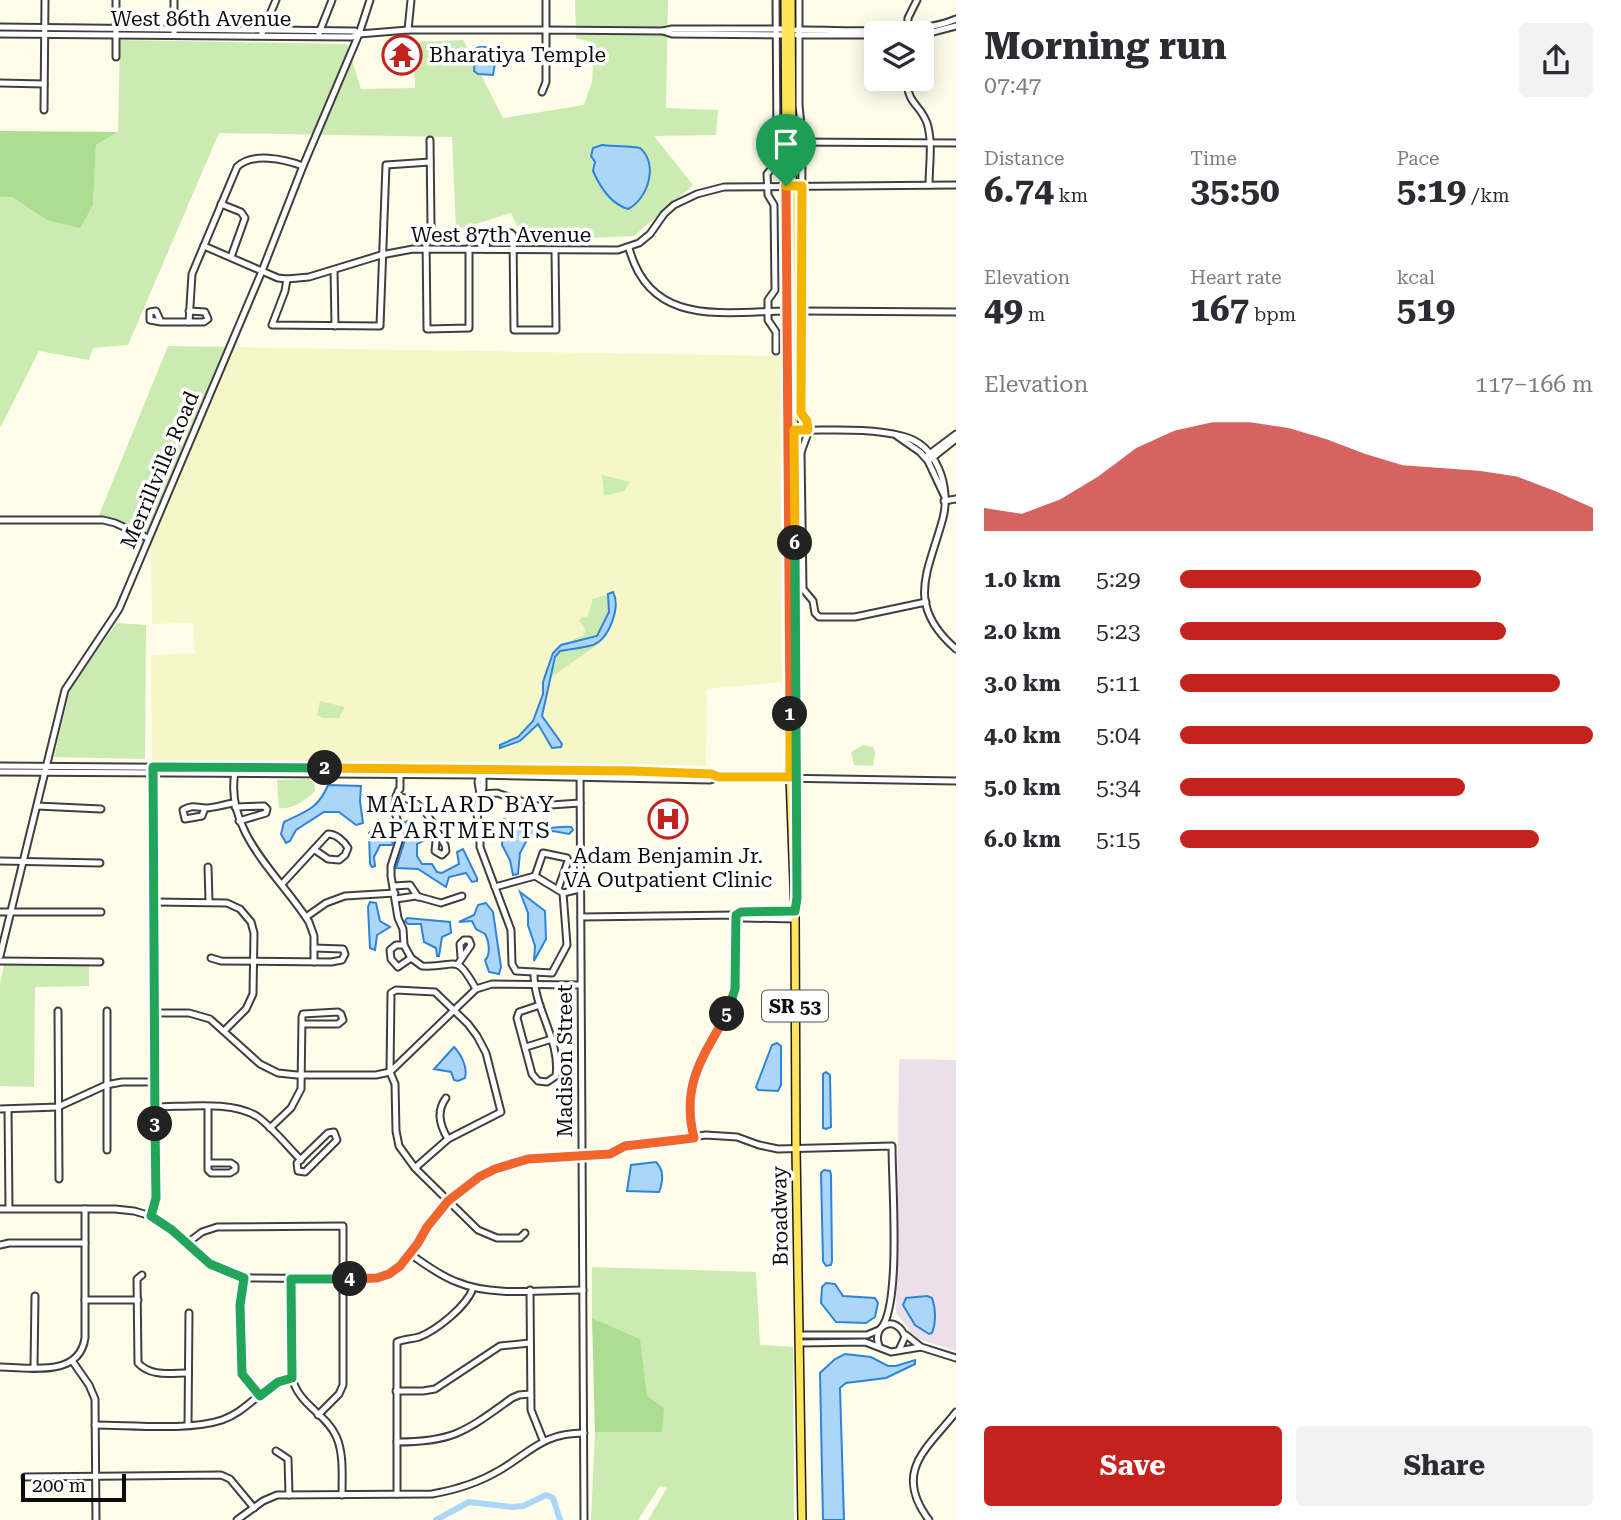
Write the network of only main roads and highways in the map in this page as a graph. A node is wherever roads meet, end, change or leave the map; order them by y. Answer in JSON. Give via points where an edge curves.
{"nodes":[{"id":1,"x":785,"y":0,"type":"edge"},
{"id":2,"x":791,"y":0,"type":"edge"},
{"id":3,"x":792,"y":32,"type":"junction"},
{"id":4,"x":789,"y":186,"type":"junction"},
{"id":5,"x":791,"y":430,"type":"junction"},
{"id":6,"x":802,"y":1520,"type":"edge"}],
"edges":[{"from":1,"to":3,"type":"main road","name":"Broadway","number":"SR 53"},
{"from":2,"to":3,"type":"main road","name":"Broadway","number":"SR 53"},
{"from":3,"to":4,"type":"main road","name":"Broadway","number":"SR 53"},
{"from":3,"to":4,"type":"main road","name":"Broadway","number":"SR 53","via":[[786,133]]},
{"from":4,"to":5,"type":"main road","name":"Broadway","number":"SR 53"},
{"from":4,"to":5,"type":"main road","name":"Broadway","number":"SR 53"},
{"from":5,"to":6,"type":"main road","name":"Broadway","number":"SR 53"}]}
